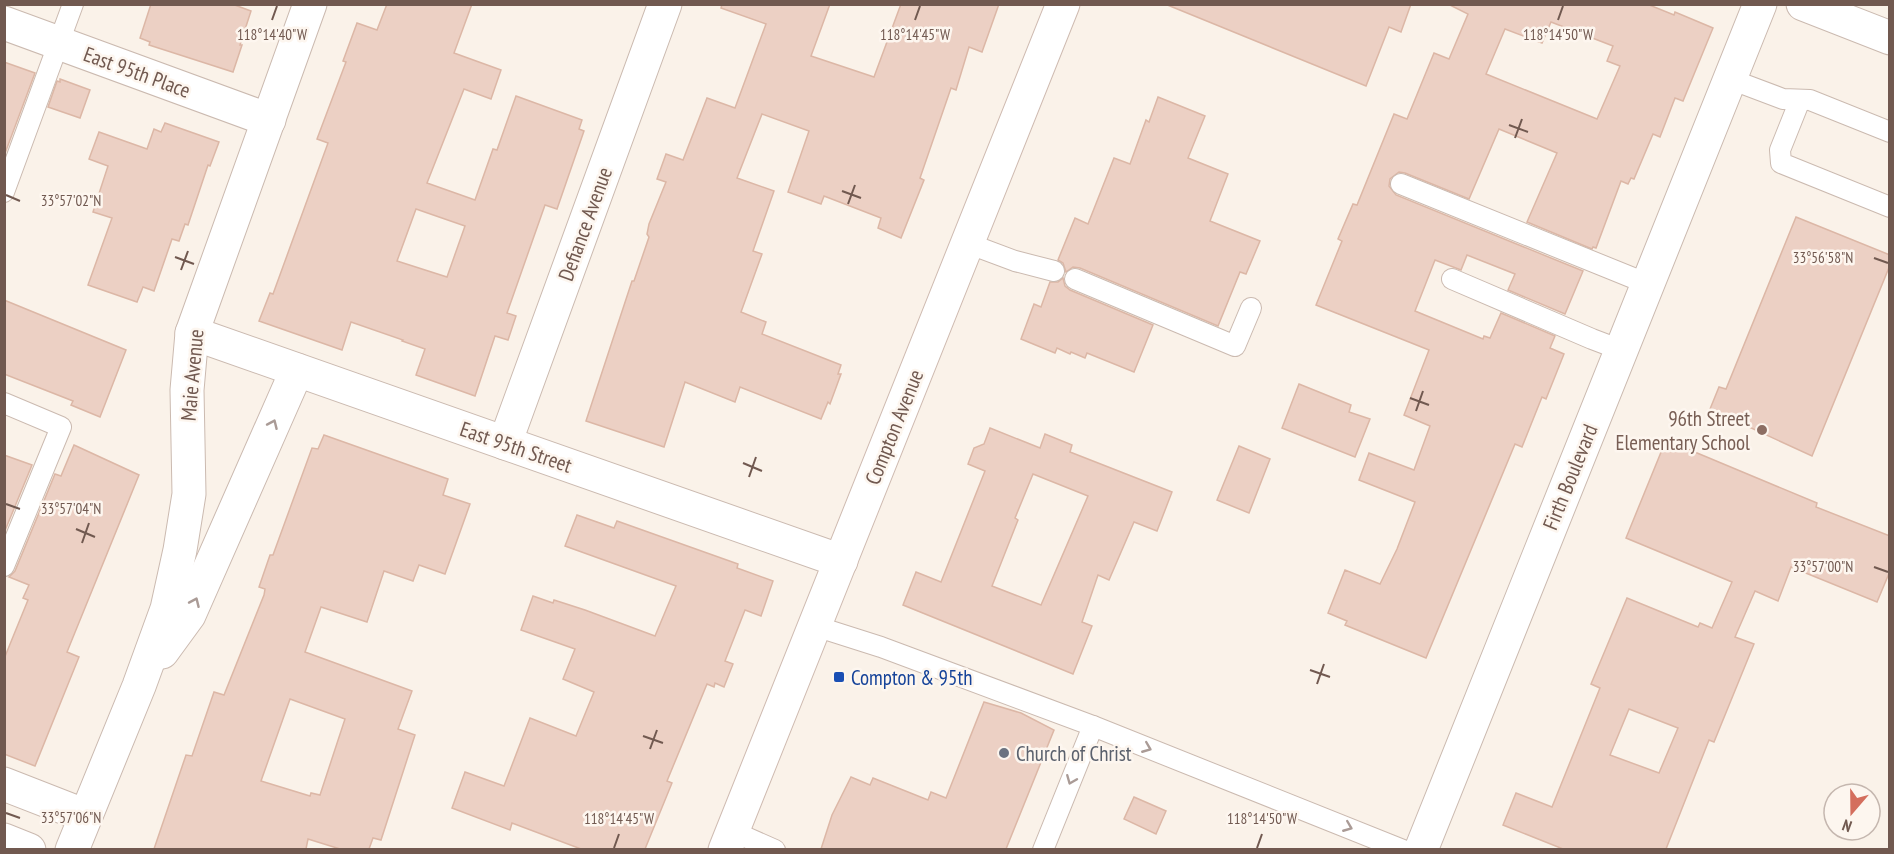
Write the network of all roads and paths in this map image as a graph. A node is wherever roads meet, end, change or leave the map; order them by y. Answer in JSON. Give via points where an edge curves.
{"nodes":[{"id":1,"x":73,"y":4,"type":"edge"},
{"id":2,"x":310,"y":4,"type":"edge"},
{"id":3,"x":665,"y":4,"type":"edge"},
{"id":4,"x":1063,"y":4,"type":"edge"},
{"id":5,"x":1760,"y":4,"type":"edge"},
{"id":6,"x":1803,"y":4,"type":"edge"},
{"id":7,"x":4,"y":23,"type":"edge"},
{"id":8,"x":1890,"y":38,"type":"edge"},
{"id":9,"x":59,"y":43,"type":"junction"},
{"id":10,"x":1730,"y":79,"type":"junction"},
{"id":11,"x":1800,"y":100,"type":"junction"},
{"id":12,"x":269,"y":120,"type":"junction"},
{"id":13,"x":1890,"y":132,"type":"edge"},
{"id":14,"x":1401,"y":184,"type":"dead end"},
{"id":15,"x":4,"y":192,"type":"edge"},
{"id":16,"x":1890,"y":207,"type":"edge"},
{"id":17,"x":968,"y":243,"type":"junction"},
{"id":18,"x":1054,"y":271,"type":"dead end"},
{"id":19,"x":1075,"y":279,"type":"dead end"},
{"id":20,"x":1452,"y":279,"type":"dead end"},
{"id":21,"x":1648,"y":284,"type":"junction"},
{"id":22,"x":1251,"y":308,"type":"dead end"},
{"id":23,"x":192,"y":333,"type":"junction"},
{"id":24,"x":1621,"y":350,"type":"junction"},
{"id":25,"x":297,"y":370,"type":"junction"},
{"id":26,"x":4,"y":403,"type":"edge"},
{"id":27,"x":506,"y":443,"type":"junction"},
{"id":28,"x":841,"y":561,"type":"junction"},
{"id":29,"x":4,"y":566,"type":"edge"},
{"id":30,"x":815,"y":626,"type":"junction"},
{"id":31,"x":139,"y":686,"type":"junction"},
{"id":32,"x":1093,"y":726,"type":"junction"},
{"id":33,"x":4,"y":784,"type":"edge"},
{"id":34,"x":86,"y":816,"type":"junction"},
{"id":35,"x":4,"y":840,"type":"edge"},
{"id":36,"x":729,"y":840,"type":"edge"},
{"id":37,"x":29,"y":849,"type":"edge"},
{"id":38,"x":72,"y":849,"type":"edge"},
{"id":39,"x":775,"y":849,"type":"edge"},
{"id":40,"x":1043,"y":849,"type":"edge"},
{"id":41,"x":1403,"y":849,"type":"edge"},
{"id":42,"x":1421,"y":849,"type":"edge"}],
"edges":[{"from":1,"to":9,"type":"lane"},
{"from":2,"to":12,"type":"street","name":"Maie Avenue"},
{"from":3,"to":27,"type":"street","name":"Defiance Avenue"},
{"from":4,"to":17,"type":"street","name":"Compton Avenue"},
{"from":5,"to":10,"type":"street","name":"Firth Boulevard"},
{"from":6,"to":8,"type":"street"},
{"from":7,"to":9,"type":"street","name":"East 95th Place"},
{"from":9,"to":12,"type":"street","name":"East 95th Place"},
{"from":9,"to":15,"type":"lane"},
{"from":10,"to":11,"type":"lane","via":[[1783,99]]},
{"from":10,"to":21,"type":"street","name":"Firth Boulevard"},
{"from":11,"to":13,"type":"lane","via":[[1810,99]]},
{"from":11,"to":16,"type":"lane","via":[[1780,150],[1781,164]]},
{"from":12,"to":23,"type":"street","name":"Maie Avenue"},
{"from":14,"to":21,"type":"lane"},
{"from":17,"to":18,"type":"lane"},
{"from":17,"to":28,"type":"street","name":"Compton Avenue"},
{"from":19,"to":22,"type":"lane","via":[[1235,346]]},
{"from":20,"to":24,"type":"lane"},
{"from":21,"to":24,"type":"street","name":"Firth Boulevard"},
{"from":23,"to":25,"type":"street","name":"East 95th Street"},
{"from":23,"to":31,"type":"street","name":"Maie Avenue","via":[[187,390],[189,494],[167,609]]},
{"from":24,"to":42,"type":"street","name":"Firth Boulevard"},
{"from":25,"to":27,"type":"street","name":"East 95th Street"},
{"from":31,"to":25,"type":"street","name":"Maie Avenue","one_way":true,"via":[[189,615]]},
{"from":26,"to":29,"type":"lane","via":[[61,427]]},
{"from":27,"to":28,"type":"street","name":"East 95th Street"},
{"from":28,"to":30,"type":"street","name":"Compton Avenue"},
{"from":30,"to":32,"type":"lane"},
{"from":30,"to":36,"type":"street","name":"Compton Avenue"},
{"from":31,"to":34,"type":"street","name":"Maie Avenue"},
{"from":32,"to":40,"type":"lane","one_way":true},
{"from":32,"to":41,"type":"lane","one_way":true},
{"from":33,"to":34,"type":"street"},
{"from":34,"to":38,"type":"street","name":"Maie Avenue"},
{"from":35,"to":37,"type":"street"},
{"from":36,"to":39,"type":"lane"}]}
